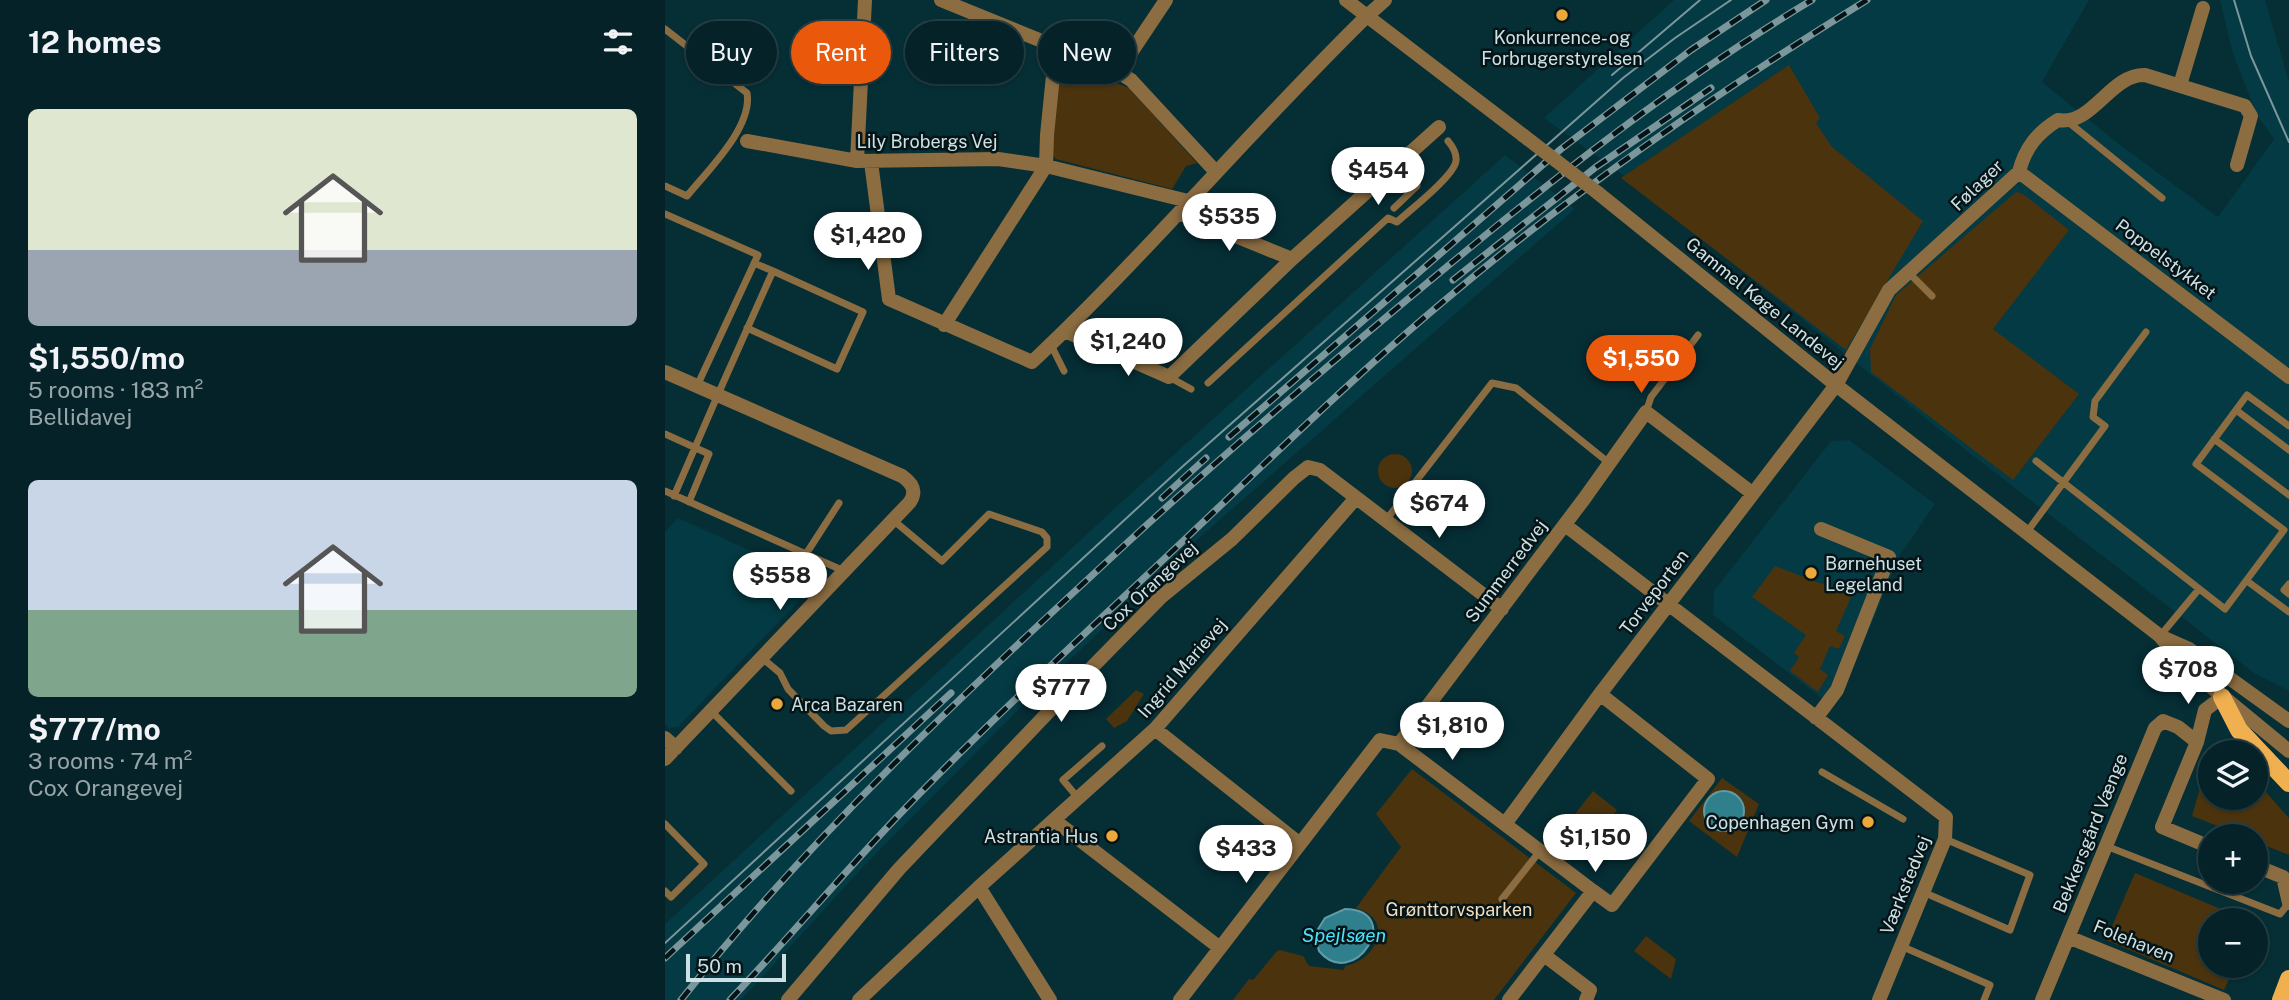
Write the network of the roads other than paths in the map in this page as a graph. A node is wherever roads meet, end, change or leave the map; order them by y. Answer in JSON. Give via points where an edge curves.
{"nodes":[{"id":1,"x":865,"y":0,"type":"edge"},
{"id":2,"x":941,"y":0,"type":"edge"},
{"id":3,"x":983,"y":0,"type":"edge"},
{"id":4,"x":1166,"y":0,"type":"edge"},
{"id":5,"x":1346,"y":0,"type":"edge"},
{"id":6,"x":1385,"y":0,"type":"edge"},
{"id":7,"x":2203,"y":8,"type":"dead end"},
{"id":8,"x":971,"y":12,"type":"junction"},
{"id":9,"x":1367,"y":16,"type":"junction"},
{"id":10,"x":665,"y":29,"type":"edge"},
{"id":11,"x":1038,"y":40,"type":"edge"},
{"id":12,"x":1136,"y":45,"type":"edge"},
{"id":13,"x":1052,"y":84,"type":"edge"},
{"id":14,"x":1135,"y":84,"type":"edge"},
{"id":15,"x":2180,"y":85,"type":"junction"},
{"id":16,"x":2067,"y":121,"type":"junction"},
{"id":17,"x":1439,"y":127,"type":"dead end"},
{"id":18,"x":747,"y":141,"type":"dead end"},
{"id":19,"x":1448,"y":141,"type":"dead end"},
{"id":20,"x":864,"y":161,"type":"junction"},
{"id":21,"x":2237,"y":165,"type":"dead end"},
{"id":22,"x":1046,"y":166,"type":"junction"},
{"id":23,"x":1216,"y":172,"type":"junction"},
{"id":24,"x":2019,"y":172,"type":"junction"},
{"id":25,"x":1412,"y":173,"type":"dead end"},
{"id":26,"x":665,"y":186,"type":"edge"},
{"id":27,"x":2162,"y":198,"type":"dead end"},
{"id":28,"x":1188,"y":201,"type":"junction"},
{"id":29,"x":1394,"y":208,"type":"dead end"},
{"id":30,"x":665,"y":214,"type":"edge"},
{"id":31,"x":1179,"y":214,"type":"junction"},
{"id":32,"x":1292,"y":259,"type":"junction"},
{"id":33,"x":754,"y":263,"type":"junction"},
{"id":34,"x":773,"y":271,"type":"junction"},
{"id":35,"x":1909,"y":273,"type":"junction"},
{"id":36,"x":1931,"y":296,"type":"dead end"},
{"id":37,"x":944,"y":325,"type":"junction"},
{"id":38,"x":747,"y":328,"type":"junction"},
{"id":39,"x":1065,"y":331,"type":"junction"},
{"id":40,"x":2146,"y":332,"type":"dead end"},
{"id":41,"x":1698,"y":335,"type":"dead end"},
{"id":42,"x":1051,"y":345,"type":"junction"},
{"id":43,"x":1064,"y":371,"type":"dead end"},
{"id":44,"x":665,"y":372,"type":"edge"},
{"id":45,"x":1169,"y":377,"type":"junction"},
{"id":46,"x":2289,"y":377,"type":"edge"},
{"id":47,"x":1208,"y":383,"type":"dead end"},
{"id":48,"x":1836,"y":385,"type":"junction"},
{"id":49,"x":697,"y":386,"type":"junction"},
{"id":50,"x":1191,"y":389,"type":"dead end"},
{"id":51,"x":717,"y":395,"type":"junction"},
{"id":52,"x":2236,"y":410,"type":"junction"},
{"id":53,"x":1646,"y":412,"type":"junction"},
{"id":54,"x":2289,"y":426,"type":"edge"},
{"id":55,"x":665,"y":434,"type":"edge"},
{"id":56,"x":2214,"y":439,"type":"junction"},
{"id":57,"x":695,"y":447,"type":"junction"},
{"id":58,"x":2289,"y":450,"type":"edge"},
{"id":59,"x":2036,"y":461,"type":"dead end"},
{"id":60,"x":1610,"y":463,"type":"junction"},
{"id":61,"x":2064,"y":483,"type":"junction"},
{"id":62,"x":665,"y":491,"type":"edge"},
{"id":63,"x":1752,"y":493,"type":"junction"},
{"id":64,"x":2289,"y":495,"type":"edge"},
{"id":65,"x":674,"y":496,"type":"junction"},
{"id":66,"x":1355,"y":499,"type":"junction"},
{"id":67,"x":689,"y":502,"type":"junction"},
{"id":68,"x":839,"y":503,"type":"dead end"},
{"id":69,"x":893,"y":520,"type":"junction"},
{"id":70,"x":1385,"y":521,"type":"junction"},
{"id":71,"x":1565,"y":525,"type":"junction"},
{"id":72,"x":1821,"y":529,"type":"dead end"},
{"id":73,"x":2027,"y":532,"type":"junction"},
{"id":74,"x":806,"y":554,"type":"junction"},
{"id":75,"x":844,"y":571,"type":"junction"},
{"id":76,"x":2247,"y":581,"type":"junction"},
{"id":77,"x":2289,"y":584,"type":"edge"},
{"id":78,"x":2199,"y":589,"type":"junction"},
{"id":79,"x":2289,"y":594,"type":"edge"},
{"id":80,"x":1669,"y":604,"type":"junction"},
{"id":81,"x":1502,"y":608,"type":"junction"},
{"id":82,"x":2289,"y":612,"type":"edge"},
{"id":83,"x":2160,"y":636,"type":"junction"},
{"id":84,"x":762,"y":658,"type":"junction"},
{"id":85,"x":1600,"y":694,"type":"junction"},
{"id":86,"x":2222,"y":697,"type":"junction"},
{"id":87,"x":711,"y":711,"type":"junction"},
{"id":88,"x":1816,"y":718,"type":"junction"},
{"id":89,"x":2289,"y":721,"type":"edge"},
{"id":90,"x":1155,"y":729,"type":"junction"},
{"id":91,"x":2197,"y":742,"type":"junction"},
{"id":92,"x":670,"y":743,"type":"edge"},
{"id":93,"x":1399,"y":744,"type":"junction"},
{"id":94,"x":1102,"y":746,"type":"dead end"},
{"id":95,"x":2289,"y":751,"type":"edge"},
{"id":96,"x":665,"y":759,"type":"edge"},
{"id":97,"x":1822,"y":772,"type":"dead end"},
{"id":98,"x":2289,"y":783,"type":"edge"},
{"id":99,"x":792,"y":791,"type":"dead end"},
{"id":100,"x":1078,"y":799,"type":"junction"},
{"id":101,"x":1903,"y":819,"type":"dead end"},
{"id":102,"x":1054,"y":820,"type":"junction"},
{"id":103,"x":665,"y":824,"type":"edge"},
{"id":104,"x":1505,"y":824,"type":"junction"},
{"id":105,"x":1945,"y":839,"type":"junction"},
{"id":106,"x":2198,"y":842,"type":"edge"},
{"id":107,"x":1300,"y":844,"type":"junction"},
{"id":108,"x":2106,"y":846,"type":"junction"},
{"id":109,"x":1540,"y":851,"type":"junction"},
{"id":110,"x":2268,"y":871,"type":"edge"},
{"id":111,"x":979,"y":887,"type":"junction"},
{"id":112,"x":665,"y":891,"type":"edge"},
{"id":113,"x":1593,"y":891,"type":"junction"},
{"id":114,"x":1923,"y":892,"type":"junction"},
{"id":115,"x":1502,"y":899,"type":"dead end"},
{"id":116,"x":2289,"y":903,"type":"edge"},
{"id":117,"x":2068,"y":937,"type":"junction"},
{"id":118,"x":1901,"y":946,"type":"junction"},
{"id":119,"x":1220,"y":948,"type":"junction"},
{"id":120,"x":1544,"y":955,"type":"junction"},
{"id":121,"x":2289,"y":979,"type":"edge"},
{"id":122,"x":788,"y":1000,"type":"edge"},
{"id":123,"x":859,"y":1000,"type":"edge"},
{"id":124,"x":1050,"y":1000,"type":"edge"},
{"id":125,"x":1180,"y":1000,"type":"edge"},
{"id":126,"x":1509,"y":1000,"type":"edge"},
{"id":127,"x":1586,"y":1000,"type":"edge"},
{"id":128,"x":1879,"y":1000,"type":"edge"},
{"id":129,"x":1984,"y":1000,"type":"edge"},
{"id":130,"x":2042,"y":1000,"type":"edge"},
{"id":131,"x":2224,"y":1000,"type":"edge"},
{"id":132,"x":2281,"y":1000,"type":"edge"}],
"edges":[{"from":1,"to":20,"type":"street"},
{"from":2,"to":8,"type":"street"},
{"from":3,"to":8,"type":"street"},
{"from":4,"to":12,"type":"street"},
{"from":5,"to":9,"type":"street","name":"Gammel Køge Landevej"},
{"from":6,"to":9,"type":"street"},
{"from":7,"to":15,"type":"street"},
{"from":8,"to":11,"type":"street"},
{"from":9,"to":23,"type":"street"},
{"from":9,"to":48,"type":"street","name":"Gammel Køge Landevej","bridge":true,"via":[[1598,193]]},
{"from":10,"to":26,"type":"lane","via":[[747,93],[749,103],[741,128],[687,196]]},
{"from":13,"to":22,"type":"street"},
{"from":14,"to":23,"type":"street"},
{"from":15,"to":16,"type":"street","name":"Følager","via":[[2136,75]]},
{"from":15,"to":21,"type":"street","name":"Følager","via":[[2245,106],[2251,116]]},
{"from":16,"to":24,"type":"street","name":"Følager","via":[[2058,120],[2036,139],[2024,152]]},
{"from":16,"to":27,"type":"lane"},
{"from":17,"to":32,"type":"street"},
{"from":18,"to":20,"type":"street","name":"Lily Brobergs Vej"},
{"from":19,"to":47,"type":"lane","via":[[1456,156],[1452,170],[1397,222],[1388,218]]},
{"from":20,"to":22,"type":"street","name":"Lily Brobergs Vej","via":[[998,159]]},
{"from":20,"to":37,"type":"street","via":[[889,299]]},
{"from":22,"to":28,"type":"street","name":"Lily Brobergs Vej"},
{"from":22,"to":37,"type":"street"},
{"from":23,"to":28,"type":"street"},
{"from":24,"to":35,"type":"street","name":"Følager"},
{"from":24,"to":46,"type":"street","name":"Poppelstykket"},
{"from":25,"to":29,"type":"lane","via":[[1417,186]]},
{"from":28,"to":31,"type":"street"},
{"from":30,"to":33,"type":"lane","via":[[758,255]]},
{"from":31,"to":32,"type":"street"},
{"from":31,"to":39,"type":"street"},
{"from":32,"to":45,"type":"street"},
{"from":33,"to":34,"type":"lane"},
{"from":33,"to":49,"type":"lane"},
{"from":34,"to":38,"type":"lane"},
{"from":34,"to":38,"type":"lane","via":[[863,312],[837,369]]},
{"from":35,"to":36,"type":"lane"},
{"from":35,"to":48,"type":"street","name":"Følager","via":[[1889,290]]},
{"from":37,"to":42,"type":"street","via":[[1032,362]]},
{"from":38,"to":51,"type":"lane"},
{"from":39,"to":42,"type":"street"},
{"from":39,"to":45,"type":"street"},
{"from":40,"to":61,"type":"lane","via":[[2095,401],[2093,417],[2105,426]]},
{"from":41,"to":53,"type":"lane","via":[[1651,397]]},
{"from":42,"to":43,"type":"lane"},
{"from":44,"to":49,"type":"street"},
{"from":45,"to":50,"type":"lane"},
{"from":48,"to":63,"type":"street","name":"Torveporten"},
{"from":48,"to":73,"type":"street","name":"Gammel Køge Landevej"},
{"from":49,"to":51,"type":"street"},
{"from":51,"to":57,"type":"lane"},
{"from":51,"to":69,"type":"street","via":[[902,476],[913,486],[913,496]]},
{"from":52,"to":54,"type":"lane","via":[[2247,395]]},
{"from":52,"to":56,"type":"lane"},
{"from":52,"to":58,"type":"lane"},
{"from":53,"to":60,"type":"street"},
{"from":53,"to":63,"type":"street"},
{"from":55,"to":57,"type":"lane"},
{"from":56,"to":64,"type":"lane"},
{"from":56,"to":76,"type":"lane","via":[[2196,464],[2284,530]]},
{"from":57,"to":65,"type":"lane"},
{"from":57,"to":67,"type":"lane","via":[[709,453]]},
{"from":59,"to":61,"type":"lane"},
{"from":60,"to":70,"type":"lane","via":[[1516,388],[1492,383]]},
{"from":60,"to":71,"type":"street","via":[[1588,502]]},
{"from":61,"to":73,"type":"lane"},
{"from":61,"to":78,"type":"lane"},
{"from":62,"to":65,"type":"lane"},
{"from":63,"to":80,"type":"street","name":"Torveporten"},
{"from":65,"to":67,"type":"lane"},
{"from":66,"to":70,"type":"street"},
{"from":66,"to":90,"type":"street","name":"Ingrid Marievej"},
{"from":66,"to":122,"type":"street","name":"Cox Orangevej","via":[[1320,470],[1308,467],[1294,478],[1232,539],[1161,597],[985,777],[899,869]]},
{"from":67,"to":74,"type":"lane"},
{"from":68,"to":74,"type":"lane"},
{"from":69,"to":75,"type":"street"},
{"from":69,"to":84,"type":"lane","via":[[941,561],[989,514],[1042,532],[1047,547],[846,730],[831,731],[824,726],[788,689],[781,673]]},
{"from":70,"to":81,"type":"street"},
{"from":71,"to":80,"type":"street","name":"Summerredvej"},
{"from":71,"to":81,"type":"street","name":"Summerredvej"},
{"from":72,"to":88,"type":"street","via":[[1889,557],[1837,690]]},
{"from":73,"to":83,"type":"street","name":"Gammel Køge Landevej"},
{"from":74,"to":75,"type":"lane"},
{"from":75,"to":84,"type":"street"},
{"from":76,"to":78,"type":"lane","via":[[2225,609]]},
{"from":76,"to":82,"type":"lane"},
{"from":77,"to":79,"type":"lane","via":[[2284,590]]},
{"from":78,"to":83,"type":"lane"},
{"from":80,"to":85,"type":"street","name":"Torveporten"},
{"from":80,"to":88,"type":"street","name":"Værkstedvej"},
{"from":81,"to":93,"type":"street","name":"Summerredvej"},
{"from":83,"to":86,"type":"street","name":"Gammel Køge Landevej","via":[[2181,662]]},
{"from":83,"to":89,"type":"street","name":"Gammel Køge Landevej","via":[[2189,649]]},
{"from":84,"to":87,"type":"street"},
{"from":85,"to":104,"type":"street","name":"Torveporten"},
{"from":85,"to":113,"type":"street","via":[[1708,779],[1612,905]]},
{"from":86,"to":91,"type":"street","via":[[2205,710]]},
{"from":86,"to":95,"type":"street","name":"Gammel Køge Landevej"},
{"from":86,"to":98,"type":"main road","via":[[2239,730]]},
{"from":87,"to":92,"type":"street"},
{"from":87,"to":99,"type":"lane"},
{"from":88,"to":105,"type":"street","name":"Værkstedvej","via":[[1946,817]]},
{"from":90,"to":100,"type":"street","name":"Ingrid Marievej"},
{"from":90,"to":107,"type":"street"},
{"from":91,"to":106,"type":"street","via":[[2162,827]]},
{"from":91,"to":108,"type":"street","name":"Bekkersgård Vænge","via":[[2163,721],[2155,728]]},
{"from":92,"to":96,"type":"street"},
{"from":93,"to":104,"type":"street"},
{"from":93,"to":107,"type":"street","via":[[1380,740]]},
{"from":94,"to":100,"type":"lane","via":[[1063,780]]},
{"from":97,"to":101,"type":"lane"},
{"from":100,"to":102,"type":"street","name":"Ingrid Marievej"},
{"from":102,"to":111,"type":"street","name":"Ingrid Marievej"},
{"from":102,"to":119,"type":"street"},
{"from":103,"to":112,"type":"lane","via":[[704,864],[671,897]]},
{"from":104,"to":109,"type":"street"},
{"from":105,"to":114,"type":"street","name":"Værkstedvej"},
{"from":105,"to":114,"type":"lane","via":[[2030,875],[2010,930]]},
{"from":107,"to":119,"type":"street"},
{"from":108,"to":116,"type":"lane","via":[[2280,914]]},
{"from":108,"to":117,"type":"street","name":"Bekkersgård Vænge"},
{"from":109,"to":113,"type":"street"},
{"from":109,"to":115,"type":"lane"},
{"from":110,"to":116,"type":"street","via":[[2283,877]]},
{"from":111,"to":123,"type":"street","name":"Ingrid Marievej"},
{"from":111,"to":124,"type":"street"},
{"from":113,"to":120,"type":"street"},
{"from":114,"to":118,"type":"street","name":"Værkstedvej"},
{"from":117,"to":130,"type":"street","name":"Bekkersgård Vænge"},
{"from":117,"to":131,"type":"street","name":"Folehaven"},
{"from":118,"to":128,"type":"street","name":"Værkstedvej"},
{"from":118,"to":129,"type":"lane","via":[[1990,985]]},
{"from":119,"to":125,"type":"street"},
{"from":120,"to":126,"type":"street"},
{"from":120,"to":127,"type":"street","via":[[1590,990]]},
{"from":121,"to":132,"type":"main road"}]}
